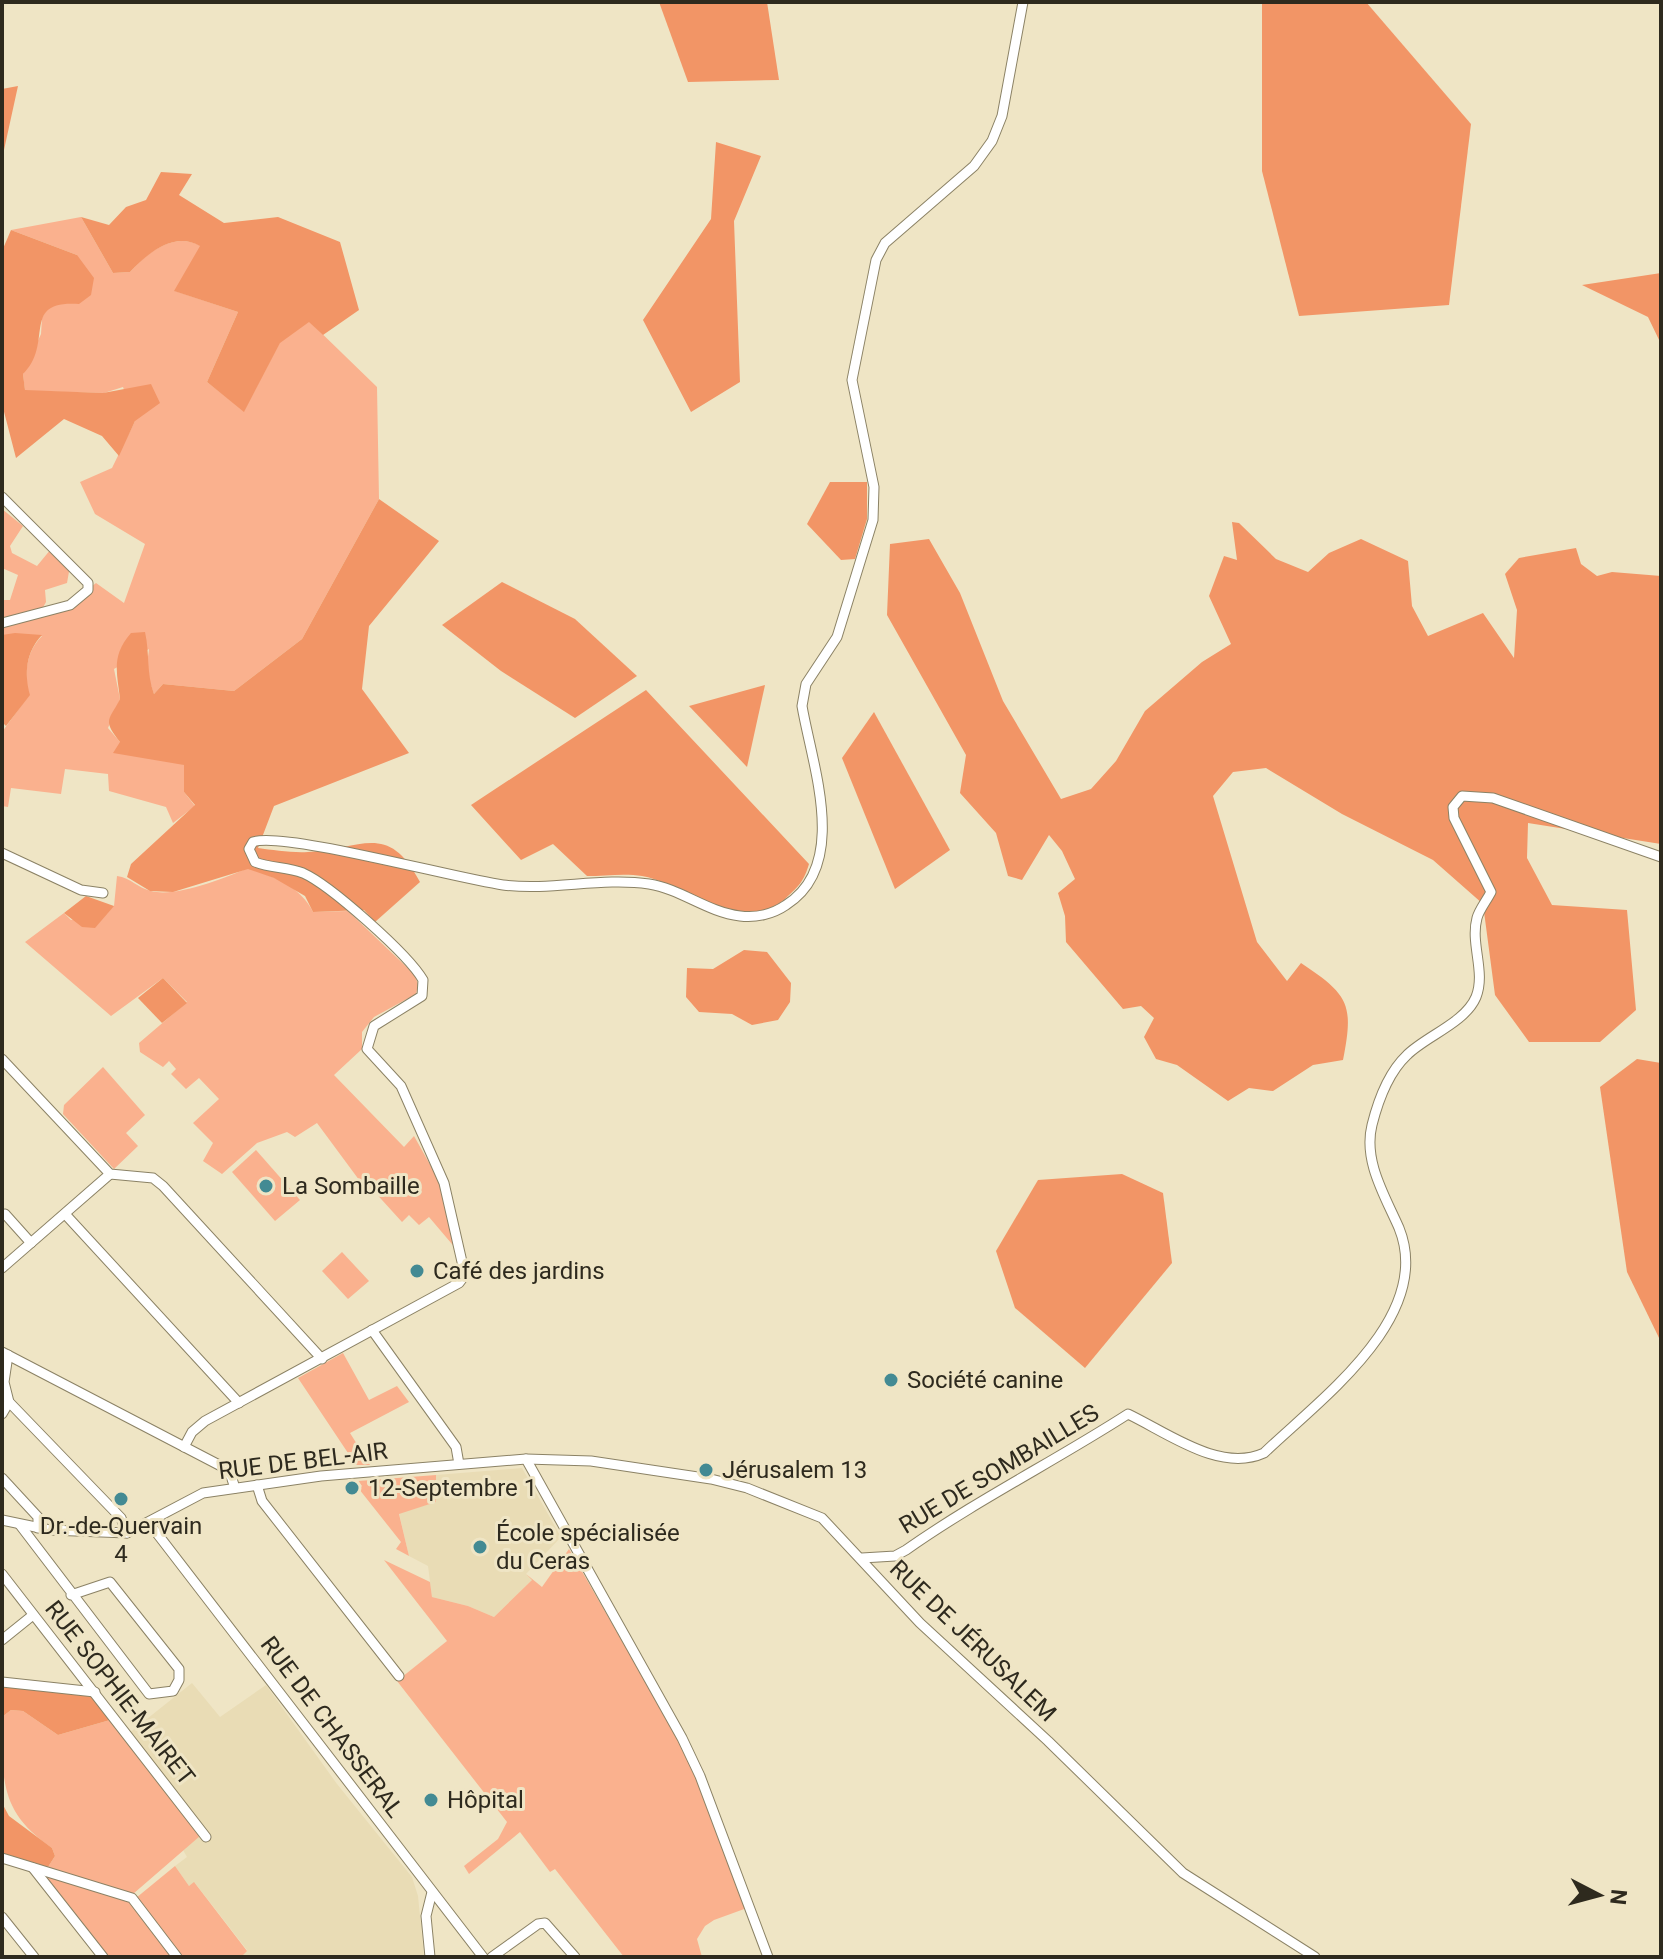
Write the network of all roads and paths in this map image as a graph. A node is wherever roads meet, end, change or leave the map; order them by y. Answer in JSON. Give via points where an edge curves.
{"nodes":[{"id":1,"x":1023,"y":2,"type":"edge"},
{"id":2,"x":2,"y":497,"type":"edge"},
{"id":3,"x":2,"y":623,"type":"edge"},
{"id":4,"x":2,"y":853,"type":"edge"},
{"id":5,"x":1661,"y":857,"type":"edge"},
{"id":6,"x":103,"y":893,"type":"dead end"},
{"id":7,"x":4,"y":1065,"type":"edge"},
{"id":8,"x":110,"y":1174,"type":"junction"},
{"id":9,"x":5,"y":1214,"type":"dead end"},
{"id":10,"x":65,"y":1214,"type":"junction"},
{"id":11,"x":31,"y":1243,"type":"junction"},
{"id":12,"x":2,"y":1268,"type":"edge"},
{"id":13,"x":372,"y":1330,"type":"junction"},
{"id":14,"x":5,"y":1354,"type":"edge"},
{"id":15,"x":322,"y":1359,"type":"junction"},
{"id":16,"x":9,"y":1402,"type":"junction"},
{"id":17,"x":239,"y":1403,"type":"junction"},
{"id":18,"x":2,"y":1414,"type":"edge"},
{"id":19,"x":184,"y":1447,"type":"junction"},
{"id":20,"x":526,"y":1459,"type":"junction"},
{"id":21,"x":459,"y":1464,"type":"junction"},
{"id":22,"x":2,"y":1478,"type":"edge"},
{"id":23,"x":257,"y":1485,"type":"junction"},
{"id":24,"x":235,"y":1488,"type":"junction"},
{"id":25,"x":2,"y":1520,"type":"edge"},
{"id":26,"x":149,"y":1523,"type":"junction"},
{"id":27,"x":20,"y":1525,"type":"junction"},
{"id":28,"x":38,"y":1528,"type":"junction"},
{"id":29,"x":127,"y":1533,"type":"junction"},
{"id":30,"x":862,"y":1558,"type":"junction"},
{"id":31,"x":2,"y":1574,"type":"edge"},
{"id":32,"x":71,"y":1595,"type":"junction"},
{"id":33,"x":33,"y":1615,"type":"junction"},
{"id":34,"x":2,"y":1640,"type":"edge"},
{"id":35,"x":399,"y":1676,"type":"dead end"},
{"id":36,"x":2,"y":1682,"type":"edge"},
{"id":37,"x":95,"y":1692,"type":"junction"},
{"id":38,"x":206,"y":1837,"type":"dead end"},
{"id":39,"x":2,"y":1858,"type":"edge"},
{"id":40,"x":33,"y":1868,"type":"junction"},
{"id":41,"x":432,"y":1892,"type":"junction"},
{"id":42,"x":2,"y":1917,"type":"edge"},
{"id":43,"x":34,"y":1957,"type":"edge"},
{"id":44,"x":103,"y":1957,"type":"edge"},
{"id":45,"x":177,"y":1957,"type":"edge"},
{"id":46,"x":430,"y":1957,"type":"edge"},
{"id":47,"x":483,"y":1957,"type":"edge"},
{"id":48,"x":492,"y":1957,"type":"edge"},
{"id":49,"x":575,"y":1957,"type":"edge"},
{"id":50,"x":768,"y":1957,"type":"edge"},
{"id":51,"x":1315,"y":1957,"type":"edge"}],
"edges":[{"from":1,"to":13,"type":"street","via":[[1002,116],[992,141],[974,166],[885,243],[873,268],[852,388],[875,509],[837,637],[803,690],[821,837],[818,864],[802,893],[771,912],[737,916],[650,884],[517,887],[311,847],[262,840],[250,845],[255,862],[306,874],[332,892],[414,967],[424,985],[418,1001],[374,1026],[367,1045],[401,1086],[444,1183],[465,1275]]},
{"from":2,"to":3,"type":"street","via":[[88,583],[88,590],[70,605]]},
{"from":4,"to":6,"type":"street","via":[[81,890]]},
{"from":5,"to":30,"type":"street","name":"RUE DE SOMBAILLES","via":[[1493,798],[1462,796],[1453,807],[1491,892],[1477,918],[1477,995],[1470,1007],[1407,1055],[1390,1076],[1372,1125],[1373,1167],[1405,1258],[1401,1293],[1389,1325],[1369,1352],[1264,1453],[1251,1459],[1221,1458],[1128,1414],[974,1503],[895,1556]]},
{"from":7,"to":8,"type":"street"},
{"from":8,"to":10,"type":"street"},
{"from":8,"to":15,"type":"street","via":[[146,1177],[163,1186]]},
{"from":9,"to":11,"type":"street"},
{"from":10,"to":11,"type":"street"},
{"from":10,"to":17,"type":"street"},
{"from":11,"to":12,"type":"street"},
{"from":13,"to":15,"type":"street"},
{"from":13,"to":21,"type":"street","via":[[456,1447]]},
{"from":14,"to":16,"type":"street"},
{"from":14,"to":19,"type":"street"},
{"from":15,"to":17,"type":"street"},
{"from":16,"to":18,"type":"street"},
{"from":16,"to":29,"type":"street","via":[[121,1518]]},
{"from":17,"to":19,"type":"street","via":[[198,1426]]},
{"from":19,"to":24,"type":"street","via":[[226,1470]]},
{"from":20,"to":21,"type":"street","name":"RUE DE JÉRUSALEM"},
{"from":20,"to":30,"type":"street","name":"RUE DE JÉRUSALEM","via":[[591,1461],[747,1488],[822,1518]]},
{"from":20,"to":50,"type":"street","via":[[694,1763]]},
{"from":21,"to":23,"type":"street","name":"RUE DE BEL-AIR"},
{"from":22,"to":28,"type":"street","via":[[38,1517]]},
{"from":23,"to":24,"type":"street","name":"RUE DE BEL-AIR"},
{"from":23,"to":35,"type":"street","via":[[262,1501]]},
{"from":24,"to":26,"type":"street","name":"RUE DE BEL-AIR","via":[[196,1495]]},
{"from":25,"to":27,"type":"street","name":"RUE DE BEL-AIR"},
{"from":26,"to":29,"type":"street","name":"RUE DE BEL-AIR"},
{"from":26,"to":41,"type":"street","name":"RUE DE CHASSERAL"},
{"from":27,"to":28,"type":"street","name":"RUE DE BEL-AIR"},
{"from":27,"to":32,"type":"street"},
{"from":28,"to":29,"type":"street","name":"RUE DE BEL-AIR"},
{"from":30,"to":51,"type":"street","name":"RUE DE JÉRUSALEM","via":[[920,1623],[1183,1873]]},
{"from":31,"to":33,"type":"street","name":"RUE SOPHIE-MAIRET"},
{"from":32,"to":32,"type":"street","via":[[149,1694],[173,1691],[179,1669],[110,1582]]},
{"from":33,"to":34,"type":"street"},
{"from":33,"to":37,"type":"street","name":"RUE SOPHIE-MAIRET"},
{"from":36,"to":37,"type":"street"},
{"from":37,"to":38,"type":"street","name":"RUE SOPHIE-MAIRET"},
{"from":39,"to":40,"type":"street"},
{"from":40,"to":44,"type":"street"},
{"from":40,"to":45,"type":"street","via":[[132,1898]]},
{"from":41,"to":46,"type":"street","via":[[426,1916]]},
{"from":41,"to":47,"type":"street","name":"RUE DE CHASSERAL"},
{"from":42,"to":43,"type":"street"},
{"from":48,"to":49,"type":"street","via":[[545,1923]]}]}
